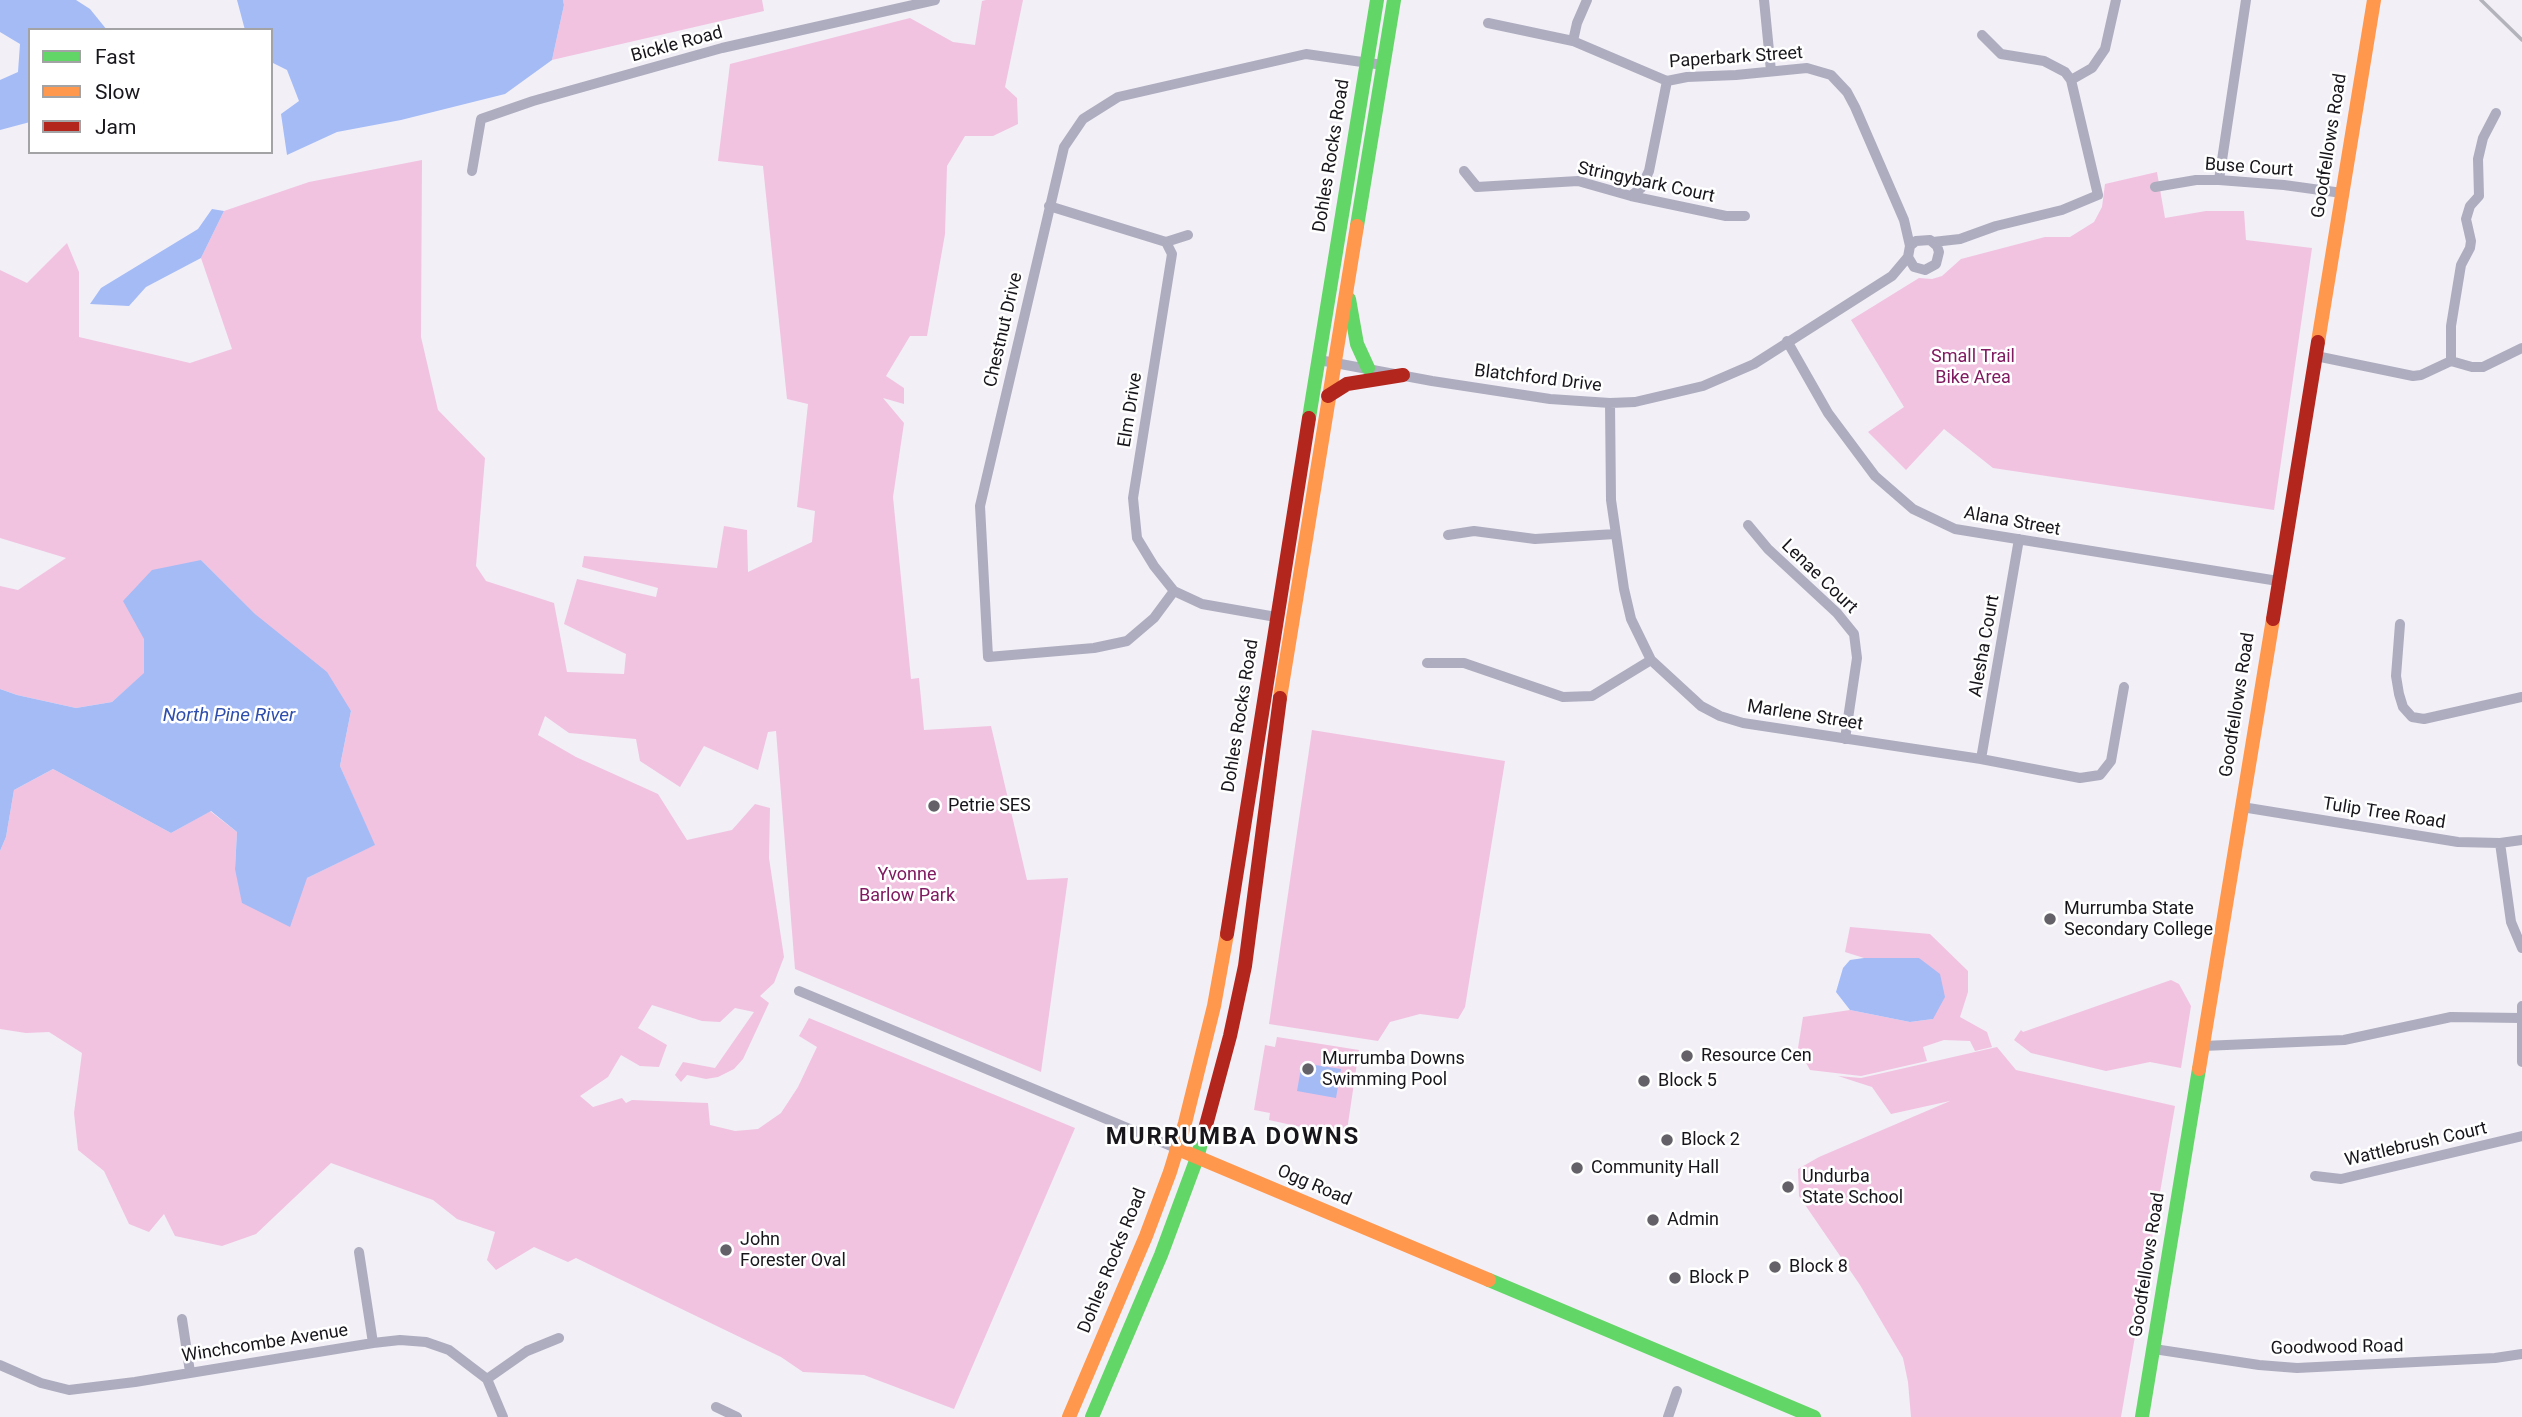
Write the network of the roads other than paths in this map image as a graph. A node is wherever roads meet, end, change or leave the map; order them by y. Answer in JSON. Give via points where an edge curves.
{"nodes":[{"id":1,"x":935,"y":0,"type":"edge"},
{"id":2,"x":1377,"y":0,"type":"edge"},
{"id":3,"x":1394,"y":0,"type":"edge"},
{"id":4,"x":1587,"y":0,"type":"edge"},
{"id":5,"x":1764,"y":0,"type":"edge"},
{"id":6,"x":2116,"y":0,"type":"edge"},
{"id":7,"x":2246,"y":0,"type":"edge"},
{"id":8,"x":2374,"y":0,"type":"edge"},
{"id":9,"x":1488,"y":23,"type":"dead end"},
{"id":10,"x":1982,"y":35,"type":"dead end"},
{"id":11,"x":1573,"y":41,"type":"junction"},
{"id":12,"x":1367,"y":62,"type":"junction"},
{"id":13,"x":1383,"y":65,"type":"junction"},
{"id":14,"x":1770,"y":71,"type":"junction"},
{"id":15,"x":2071,"y":80,"type":"junction"},
{"id":16,"x":1667,"y":81,"type":"junction"},
{"id":17,"x":2496,"y":113,"type":"dead end"},
{"id":18,"x":472,"y":171,"type":"dead end"},
{"id":19,"x":1464,"y":171,"type":"dead end"},
{"id":20,"x":2219,"y":180,"type":"junction"},
{"id":21,"x":2155,"y":187,"type":"dead end"},
{"id":22,"x":2342,"y":193,"type":"junction"},
{"id":23,"x":1631,"y":196,"type":"junction"},
{"id":24,"x":1049,"y":206,"type":"junction"},
{"id":25,"x":1745,"y":216,"type":"dead end"},
{"id":26,"x":1904,"y":220,"type":"junction"},
{"id":27,"x":1188,"y":235,"type":"dead end"},
{"id":28,"x":1959,"y":239,"type":"junction"},
{"id":29,"x":1928,"y":240,"type":"junction"},
{"id":30,"x":1166,"y":242,"type":"junction"},
{"id":31,"x":1909,"y":252,"type":"junction"},
{"id":32,"x":1939,"y":255,"type":"junction"},
{"id":33,"x":1917,"y":269,"type":"junction"},
{"id":34,"x":1892,"y":276,"type":"junction"},
{"id":35,"x":1347,"y":280,"type":"junction"},
{"id":36,"x":1787,"y":341,"type":"junction"},
{"id":37,"x":2522,"y":348,"type":"edge"},
{"id":38,"x":2316,"y":356,"type":"junction"},
{"id":39,"x":1326,"y":361,"type":"junction"},
{"id":40,"x":2451,"y":361,"type":"junction"},
{"id":41,"x":1368,"y":368,"type":"junction"},
{"id":42,"x":1403,"y":375,"type":"junction"},
{"id":43,"x":1328,"y":396,"type":"junction"},
{"id":44,"x":1610,"y":403,"type":"junction"},
{"id":45,"x":1748,"y":525,"type":"dead end"},
{"id":46,"x":1615,"y":534,"type":"junction"},
{"id":47,"x":1448,"y":535,"type":"dead end"},
{"id":48,"x":2019,"y":539,"type":"junction"},
{"id":49,"x":2277,"y":581,"type":"junction"},
{"id":50,"x":1174,"y":591,"type":"junction"},
{"id":51,"x":1276,"y":617,"type":"junction"},
{"id":52,"x":2400,"y":624,"type":"dead end"},
{"id":53,"x":1651,"y":660,"type":"junction"},
{"id":54,"x":1427,"y":663,"type":"dead end"},
{"id":55,"x":2124,"y":687,"type":"dead end"},
{"id":56,"x":2522,"y":697,"type":"edge"},
{"id":57,"x":1845,"y":739,"type":"junction"},
{"id":58,"x":1981,"y":759,"type":"junction"},
{"id":59,"x":2242,"y":807,"type":"junction"},
{"id":60,"x":2522,"y":840,"type":"edge"},
{"id":61,"x":2500,"y":844,"type":"junction"},
{"id":62,"x":2522,"y":948,"type":"edge"},
{"id":63,"x":799,"y":990,"type":"dead end"},
{"id":64,"x":2522,"y":1006,"type":"edge"},
{"id":65,"x":2521,"y":1018,"type":"edge"},
{"id":66,"x":2203,"y":1046,"type":"junction"},
{"id":67,"x":2522,"y":1062,"type":"edge"},
{"id":68,"x":2522,"y":1136,"type":"edge"},
{"id":69,"x":1178,"y":1149,"type":"junction"},
{"id":70,"x":1197,"y":1158,"type":"junction"},
{"id":71,"x":2315,"y":1176,"type":"dead end"},
{"id":72,"x":359,"y":1252,"type":"dead end"},
{"id":73,"x":181,"y":1319,"type":"dead end"},
{"id":74,"x":559,"y":1338,"type":"dead end"},
{"id":75,"x":373,"y":1343,"type":"junction"},
{"id":76,"x":2154,"y":1349,"type":"junction"},
{"id":77,"x":2522,"y":1353,"type":"edge"},
{"id":78,"x":0,"y":1365,"type":"edge"},
{"id":79,"x":190,"y":1372,"type":"junction"},
{"id":80,"x":487,"y":1379,"type":"junction"},
{"id":81,"x":1677,"y":1391,"type":"dead end"},
{"id":82,"x":716,"y":1408,"type":"dead end"},
{"id":83,"x":503,"y":1417,"type":"edge"},
{"id":84,"x":737,"y":1417,"type":"edge"},
{"id":85,"x":1069,"y":1417,"type":"edge"},
{"id":86,"x":1092,"y":1417,"type":"edge"},
{"id":87,"x":1668,"y":1417,"type":"edge"},
{"id":88,"x":1814,"y":1417,"type":"edge"},
{"id":89,"x":2142,"y":1417,"type":"edge"}],
"edges":[{"from":1,"to":18,"type":"street","name":"Bickle Road","via":[[722,48],[481,119]]},
{"from":2,"to":12,"type":"main road","name":"Dohles Rocks Road"},
{"from":3,"to":13,"type":"main road","name":"Dohles Rocks Road"},
{"from":4,"to":11,"type":"street"},
{"from":5,"to":14,"type":"street"},
{"from":6,"to":15,"type":"street","via":[[2105,49],[2092,68]]},
{"from":7,"to":20,"type":"street"},
{"from":8,"to":22,"type":"main road","name":"Goodfellows Road"},
{"from":9,"to":11,"type":"street","name":"Paperbark Street"},
{"from":10,"to":15,"type":"street","via":[[2001,54],[2043,61]]},
{"from":11,"to":16,"type":"street","name":"Paperbark Street"},
{"from":12,"to":13,"type":"street","name":"Chestnut Drive"},
{"from":12,"to":24,"type":"street","name":"Chestnut Drive","via":[[1306,54],[1118,97],[1083,118],[1064,147]]},
{"from":12,"to":39,"type":"main road","name":"Dohles Rocks Road"},
{"from":13,"to":35,"type":"main road","name":"Dohles Rocks Road"},
{"from":14,"to":16,"type":"street","name":"Paperbark Street"},
{"from":14,"to":26,"type":"street","name":"Paperbark Street","via":[[1813,68],[1840,83]]},
{"from":15,"to":28,"type":"street","via":[[2098,195]]},
{"from":16,"to":23,"type":"street","via":[[1649,171]]},
{"from":17,"to":40,"type":"street","via":[[2478,159],[2479,196],[2466,219],[2471,241],[2461,265],[2451,326]]},
{"from":19,"to":23,"type":"street","name":"Stringybark Court","via":[[1478,187],[1578,181]]},
{"from":20,"to":21,"type":"street","name":"Buse Court"},
{"from":20,"to":22,"type":"street","name":"Buse Court"},
{"from":22,"to":38,"type":"main road","name":"Goodfellows Road"},
{"from":23,"to":25,"type":"street","name":"Stringybark Court"},
{"from":24,"to":30,"type":"street"},
{"from":24,"to":50,"type":"street","name":"Chestnut Drive","via":[[980,506],[988,657],[1127,641],[1154,618]]},
{"from":26,"to":29,"type":"street","name":"Paperbark Street"},
{"from":26,"to":31,"type":"street","name":"Paperbark Street"},
{"from":27,"to":30,"type":"street"},
{"from":28,"to":29,"type":"street"},
{"from":28,"to":32,"type":"street"},
{"from":29,"to":31,"type":"street","via":[[1916,241]]},
{"from":29,"to":32,"type":"street"},
{"from":30,"to":50,"type":"street","name":"Elm Drive","via":[[1172,254],[1133,498],[1137,538]]},
{"from":31,"to":33,"type":"street"},
{"from":31,"to":34,"type":"street","name":"Blatchford Drive"},
{"from":32,"to":33,"type":"street","via":[[1931,269]]},
{"from":33,"to":34,"type":"street","name":"Blatchford Drive"},
{"from":34,"to":36,"type":"street","name":"Blatchford Drive"},
{"from":35,"to":39,"type":"main road","name":"Dohles Rocks Road"},
{"from":35,"to":41,"type":"main road","via":[[1357,344]]},
{"from":36,"to":44,"type":"street","name":"Blatchford Drive","via":[[1754,364],[1703,386]]},
{"from":36,"to":48,"type":"street","name":"Alana Street","via":[[1828,413],[1875,476],[1913,509],[1955,529]]},
{"from":37,"to":40,"type":"street","via":[[2483,367]]},
{"from":38,"to":40,"type":"street","via":[[2413,376]]},
{"from":38,"to":49,"type":"main road","name":"Goodfellows Road"},
{"from":39,"to":41,"type":"street","name":"Blatchford Drive"},
{"from":39,"to":43,"type":"main road","name":"Dohles Rocks Road"},
{"from":39,"to":51,"type":"main road","name":"Dohles Rocks Road"},
{"from":41,"to":42,"type":"street","name":"Blatchford Drive"},
{"from":42,"to":43,"type":"main road","via":[[1347,384]]},
{"from":42,"to":44,"type":"street","name":"Blatchford Drive","via":[[1550,399]]},
{"from":43,"to":70,"type":"main road","name":"Dohles Rocks Road","via":[[1276,715],[1245,966]]},
{"from":44,"to":46,"type":"street","name":"Marlene Street"},
{"from":45,"to":57,"type":"street","name":"Lenae Court","via":[[1854,634],[1857,658]]},
{"from":46,"to":47,"type":"street","via":[[1535,539],[1475,531]]},
{"from":46,"to":53,"type":"street","name":"Marlene Street","via":[[1631,619]]},
{"from":48,"to":49,"type":"street","name":"Alana Street"},
{"from":48,"to":58,"type":"street","name":"Alesha Court"},
{"from":49,"to":59,"type":"main road","name":"Goodfellows Road"},
{"from":50,"to":51,"type":"street","name":"Elm Drive","via":[[1202,604]]},
{"from":51,"to":69,"type":"main road","name":"Dohles Rocks Road","via":[[1220,977]]},
{"from":52,"to":56,"type":"street","via":[[2396,676],[2403,707],[2412,717],[2424,719]]},
{"from":53,"to":54,"type":"street","via":[[1592,696],[1563,697],[1464,663]]},
{"from":53,"to":57,"type":"street","name":"Marlene Street","via":[[1701,706],[1720,716]]},
{"from":55,"to":58,"type":"street","name":"Marlene Street","via":[[2111,761],[2100,775],[2080,778]]},
{"from":57,"to":58,"type":"street","name":"Marlene Street"},
{"from":59,"to":61,"type":"street","name":"Tulip Tree Road","via":[[2458,842]]},
{"from":59,"to":66,"type":"main road","name":"Goodfellows Road"},
{"from":60,"to":61,"type":"street","name":"Tulip Tree Road"},
{"from":61,"to":62,"type":"street","via":[[2511,922]]},
{"from":63,"to":69,"type":"street","name":"Ogg Road"},
{"from":64,"to":65,"type":"street"},
{"from":65,"to":66,"type":"street","via":[[2451,1017],[2344,1040]]},
{"from":65,"to":67,"type":"street"},
{"from":66,"to":76,"type":"main road","name":"Goodfellows Road"},
{"from":68,"to":71,"type":"street","name":"Wattlebrush Court","via":[[2341,1179]]},
{"from":69,"to":70,"type":"main road","name":"Ogg Road"},
{"from":69,"to":85,"type":"main road","name":"Dohles Rocks Road"},
{"from":70,"to":86,"type":"main road","name":"Dohles Rocks Road"},
{"from":70,"to":88,"type":"main road","name":"Ogg Road"},
{"from":72,"to":75,"type":"street"},
{"from":73,"to":79,"type":"street"},
{"from":74,"to":80,"type":"street","via":[[527,1351]]},
{"from":75,"to":79,"type":"street","name":"Winchcombe Avenue"},
{"from":75,"to":80,"type":"street","name":"Winchcombe Avenue","via":[[426,1342],[449,1350]]},
{"from":76,"to":77,"type":"street","name":"Goodwood Road","via":[[2297,1368]]},
{"from":76,"to":89,"type":"main road","name":"Goodfellows Road"},
{"from":78,"to":79,"type":"street","name":"Winchcombe Avenue","via":[[69,1390]]},
{"from":80,"to":83,"type":"street","name":"Winchcombe Avenue"},
{"from":81,"to":87,"type":"street"},
{"from":82,"to":84,"type":"street"}]}
